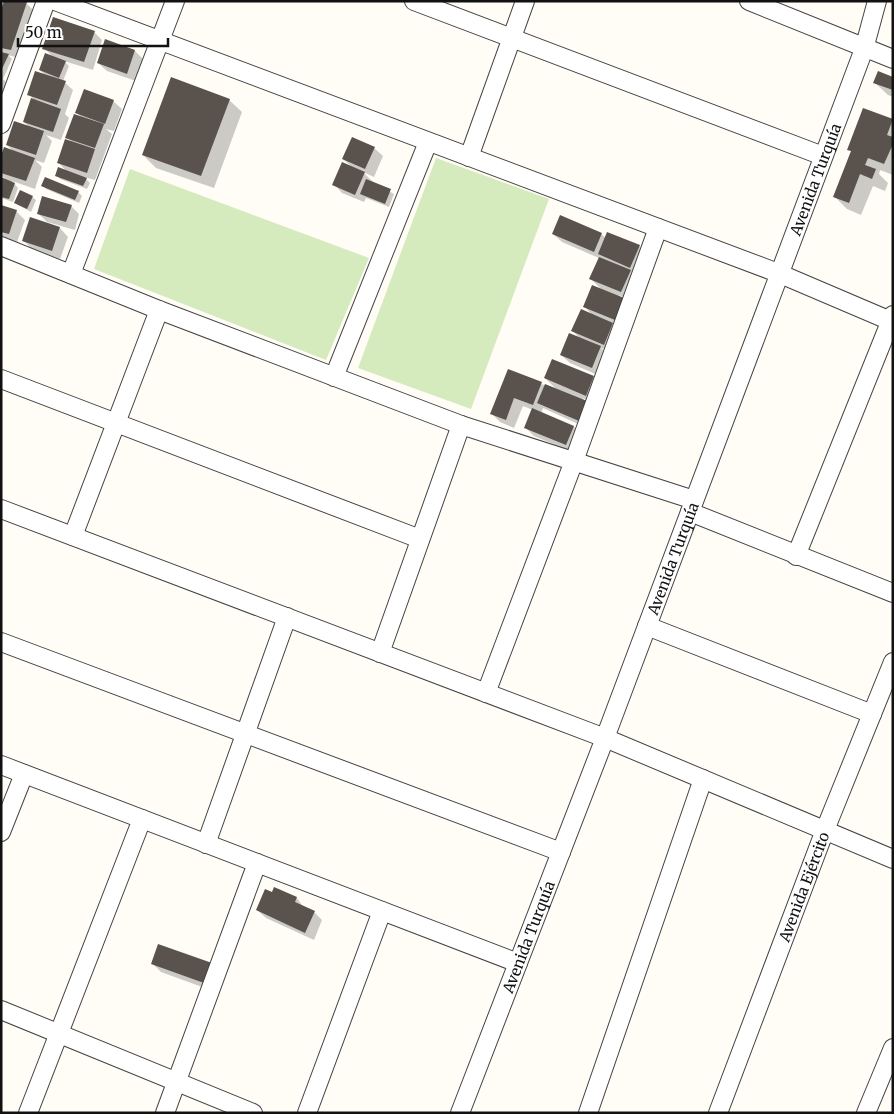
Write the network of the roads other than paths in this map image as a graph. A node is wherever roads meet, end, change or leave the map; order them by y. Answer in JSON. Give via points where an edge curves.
{"nodes":[{"id":1,"x":46,"y":1,"type":"edge"},
{"id":2,"x":56,"y":1,"type":"edge"},
{"id":3,"x":175,"y":1,"type":"edge"},
{"id":4,"x":414,"y":1,"type":"edge"},
{"id":5,"x":525,"y":1,"type":"edge"},
{"id":6,"x":749,"y":1,"type":"edge"},
{"id":7,"x":877,"y":1,"type":"edge"},
{"id":8,"x":512,"y":39,"type":"junction"},
{"id":9,"x":161,"y":41,"type":"junction"},
{"id":10,"x":864,"y":48,"type":"junction"},
{"id":11,"x":893,"y":59,"type":"edge"},
{"id":12,"x":1,"y":124,"type":"edge"},
{"id":13,"x":428,"y":142,"type":"junction"},
{"id":14,"x":823,"y":156,"type":"junction"},
{"id":15,"x":469,"y":157,"type":"junction"},
{"id":16,"x":658,"y":228,"type":"junction"},
{"id":17,"x":1,"y":246,"type":"edge"},
{"id":18,"x":778,"y":273,"type":"junction"},
{"id":19,"x":71,"y":274,"type":"junction"},
{"id":20,"x":159,"y":310,"type":"junction"},
{"id":21,"x":892,"y":319,"type":"edge"},
{"id":22,"x":334,"y":377,"type":"junction"},
{"id":23,"x":1,"y":379,"type":"edge"},
{"id":24,"x":116,"y":423,"type":"junction"},
{"id":25,"x":461,"y":424,"type":"junction"},
{"id":26,"x":574,"y":461,"type":"junction"},
{"id":27,"x":692,"y":506,"type":"junction"},
{"id":28,"x":1,"y":509,"type":"edge"},
{"id":29,"x":73,"y":536,"type":"junction"},
{"id":30,"x":420,"y":540,"type":"junction"},
{"id":31,"x":796,"y":556,"type":"junction"},
{"id":32,"x":893,"y":593,"type":"edge"},
{"id":33,"x":287,"y":617,"type":"junction"},
{"id":34,"x":647,"y":626,"type":"junction"},
{"id":35,"x":1,"y":642,"type":"edge"},
{"id":36,"x":380,"y":653,"type":"junction"},
{"id":37,"x":893,"y":662,"type":"edge"},
{"id":38,"x":486,"y":692,"type":"junction"},
{"id":39,"x":872,"y":714,"type":"junction"},
{"id":40,"x":246,"y":734,"type":"junction"},
{"id":41,"x":606,"y":738,"type":"junction"},
{"id":42,"x":1,"y":765,"type":"edge"},
{"id":43,"x":24,"y":774,"type":"junction"},
{"id":44,"x":703,"y":779,"type":"junction"},
{"id":45,"x":142,"y":819,"type":"junction"},
{"id":46,"x":825,"y":830,"type":"junction"},
{"id":47,"x":1,"y":832,"type":"edge"},
{"id":48,"x":206,"y":844,"type":"junction"},
{"id":49,"x":561,"y":852,"type":"junction"},
{"id":50,"x":893,"y":859,"type":"edge"},
{"id":51,"x":257,"y":863,"type":"junction"},
{"id":52,"x":382,"y":911,"type":"junction"},
{"id":53,"x":518,"y":962,"type":"junction"},
{"id":54,"x":1,"y":1010,"type":"edge"},
{"id":55,"x":58,"y":1033,"type":"junction"},
{"id":56,"x":893,"y":1048,"type":"edge"},
{"id":57,"x":176,"y":1082,"type":"junction"},
{"id":58,"x":28,"y":1113,"type":"edge"},
{"id":59,"x":165,"y":1113,"type":"edge"},
{"id":60,"x":253,"y":1113,"type":"edge"},
{"id":61,"x":307,"y":1113,"type":"edge"},
{"id":62,"x":460,"y":1113,"type":"edge"},
{"id":63,"x":588,"y":1113,"type":"edge"},
{"id":64,"x":718,"y":1113,"type":"edge"},
{"id":65,"x":866,"y":1113,"type":"edge"}],
"edges":[{"from":1,"to":12,"type":"street"},
{"from":2,"to":9,"type":"street"},
{"from":3,"to":9,"type":"street"},
{"from":4,"to":8,"type":"street"},
{"from":5,"to":8,"type":"street"},
{"from":6,"to":10,"type":"street"},
{"from":7,"to":10,"type":"street","name":"Avenida Turquía"},
{"from":8,"to":14,"type":"street"},
{"from":8,"to":15,"type":"street"},
{"from":9,"to":13,"type":"street"},
{"from":9,"to":19,"type":"street"},
{"from":10,"to":11,"type":"street"},
{"from":10,"to":14,"type":"street","name":"Avenida Turquía"},
{"from":13,"to":15,"type":"street"},
{"from":13,"to":22,"type":"street"},
{"from":14,"to":18,"type":"street","name":"Avenida Turquía"},
{"from":15,"to":16,"type":"street"},
{"from":16,"to":18,"type":"street"},
{"from":16,"to":26,"type":"street"},
{"from":17,"to":19,"type":"street"},
{"from":18,"to":21,"type":"street"},
{"from":18,"to":27,"type":"street","name":"Avenida Turquía"},
{"from":19,"to":20,"type":"street"},
{"from":20,"to":22,"type":"street"},
{"from":20,"to":24,"type":"street"},
{"from":21,"to":31,"type":"street"},
{"from":22,"to":25,"type":"street"},
{"from":23,"to":24,"type":"street"},
{"from":24,"to":29,"type":"street"},
{"from":24,"to":30,"type":"street"},
{"from":25,"to":26,"type":"street"},
{"from":25,"to":30,"type":"street"},
{"from":26,"to":27,"type":"street"},
{"from":26,"to":38,"type":"street"},
{"from":27,"to":31,"type":"street"},
{"from":27,"to":34,"type":"street","name":"Avenida Turquía"},
{"from":28,"to":29,"type":"street"},
{"from":29,"to":33,"type":"street"},
{"from":30,"to":36,"type":"street"},
{"from":31,"to":32,"type":"street"},
{"from":33,"to":36,"type":"street"},
{"from":33,"to":40,"type":"street"},
{"from":34,"to":39,"type":"street"},
{"from":34,"to":41,"type":"street","name":"Avenida Turquía"},
{"from":35,"to":40,"type":"street"},
{"from":36,"to":38,"type":"street"},
{"from":37,"to":39,"type":"street","name":"Avenida Ejército"},
{"from":38,"to":41,"type":"street"},
{"from":39,"to":46,"type":"street","name":"Avenida Ejército"},
{"from":40,"to":48,"type":"street"},
{"from":40,"to":49,"type":"street"},
{"from":41,"to":44,"type":"street"},
{"from":41,"to":49,"type":"street","name":"Avenida Turquía"},
{"from":42,"to":43,"type":"street"},
{"from":43,"to":45,"type":"street"},
{"from":43,"to":47,"type":"street"},
{"from":44,"to":46,"type":"street"},
{"from":44,"to":63,"type":"street"},
{"from":45,"to":48,"type":"street"},
{"from":45,"to":55,"type":"street"},
{"from":46,"to":50,"type":"street"},
{"from":46,"to":64,"type":"street","name":"Avenida Ejército"},
{"from":48,"to":51,"type":"street"},
{"from":49,"to":53,"type":"street","name":"Avenida Turquía"},
{"from":51,"to":52,"type":"street"},
{"from":51,"to":57,"type":"street"},
{"from":52,"to":53,"type":"street"},
{"from":52,"to":61,"type":"street"},
{"from":53,"to":62,"type":"street","name":"Avenida Turquía"},
{"from":54,"to":55,"type":"street"},
{"from":55,"to":57,"type":"street"},
{"from":55,"to":58,"type":"street"},
{"from":56,"to":65,"type":"street"},
{"from":57,"to":59,"type":"street"},
{"from":57,"to":60,"type":"street"}]}
